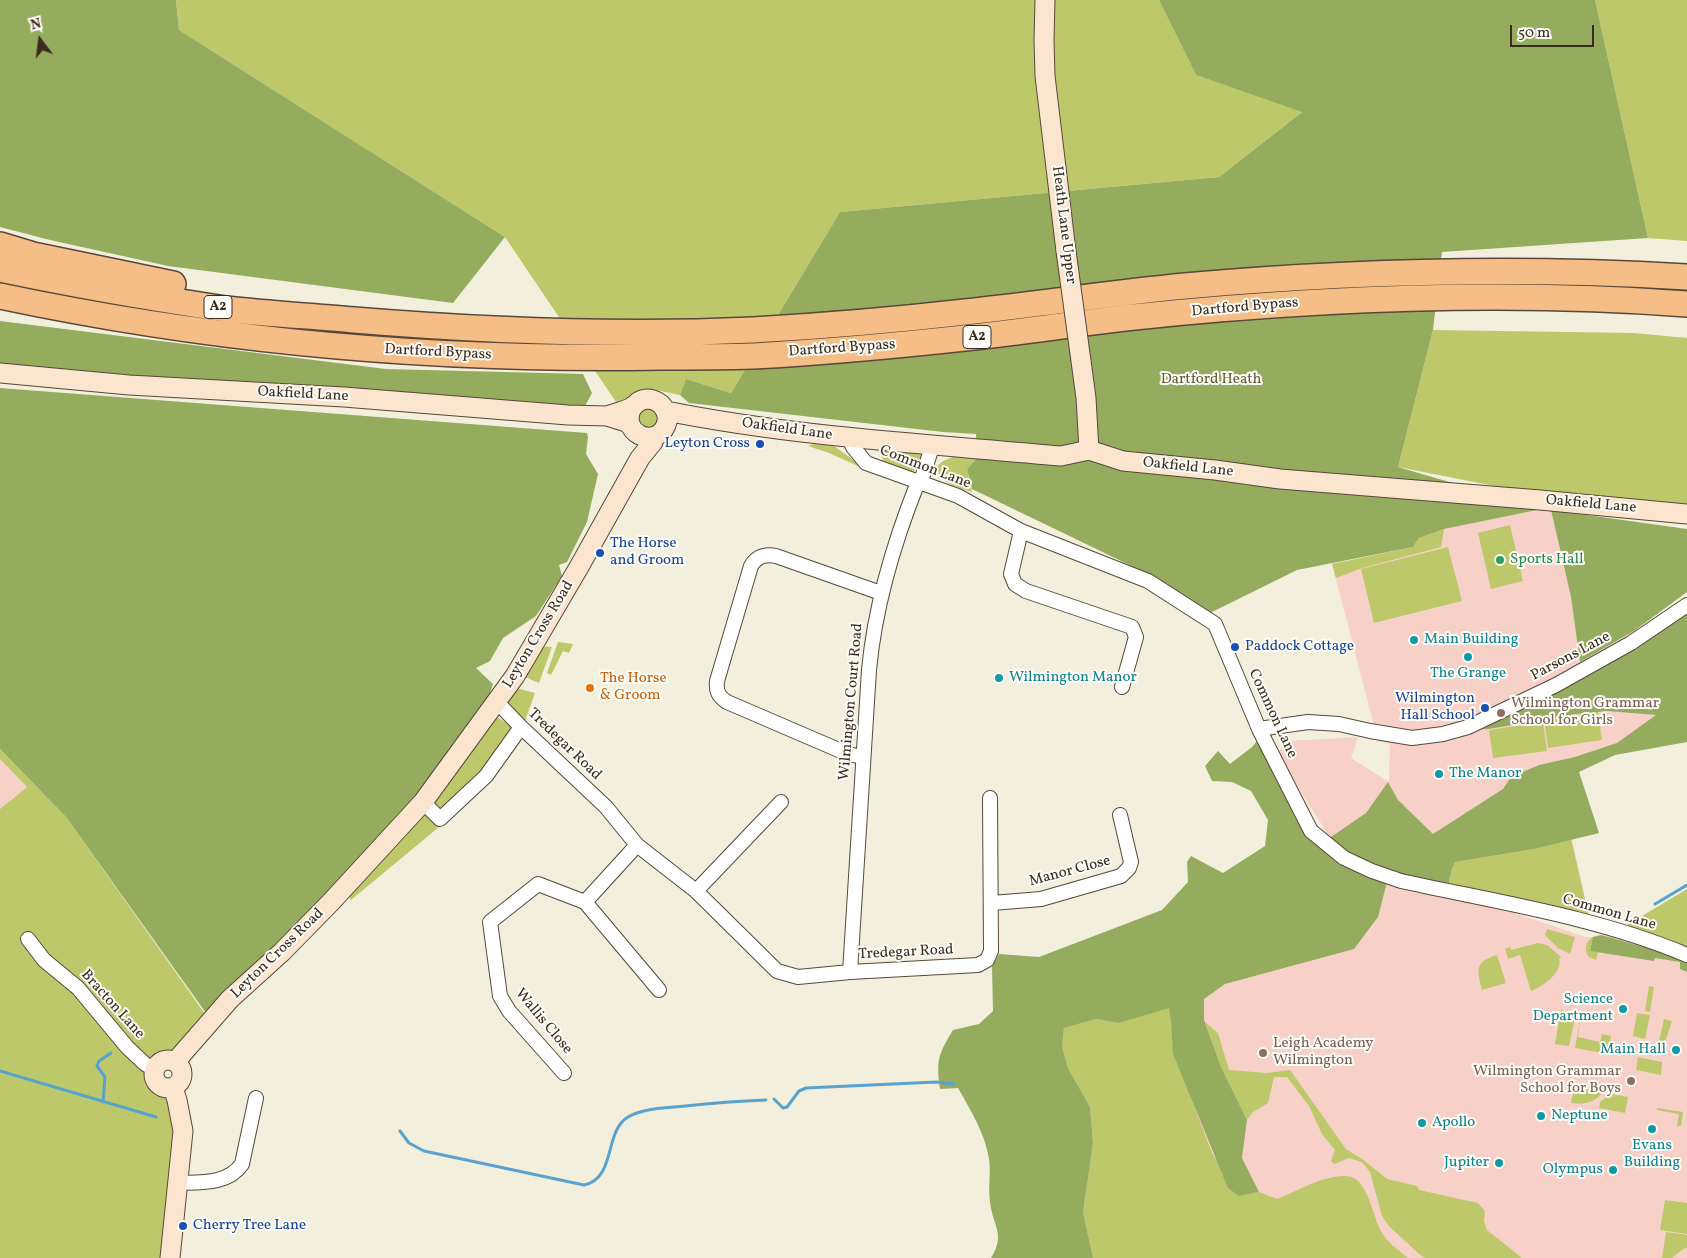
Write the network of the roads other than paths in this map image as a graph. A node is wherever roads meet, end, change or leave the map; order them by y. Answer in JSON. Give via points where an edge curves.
{"nodes":[{"id":1,"x":1045,"y":0,"type":"edge"},
{"id":2,"x":0,"y":245,"type":"edge"},
{"id":3,"x":0,"y":269,"type":"edge"},
{"id":4,"x":1687,"y":278,"type":"edge"},
{"id":5,"x":0,"y":296,"type":"edge"},
{"id":6,"x":1687,"y":304,"type":"edge"},
{"id":7,"x":0,"y":314,"type":"edge"},
{"id":8,"x":439,"y":327,"type":"junction"},
{"id":9,"x":266,"y":340,"type":"junction"},
{"id":10,"x":0,"y":373,"type":"edge"},
{"id":11,"x":647,"y":423,"type":"junction"},
{"id":12,"x":849,"y":438,"type":"junction"},
{"id":13,"x":933,"y":444,"type":"junction"},
{"id":14,"x":1089,"y":450,"type":"junction"},
{"id":15,"x":918,"y":482,"type":"junction"},
{"id":16,"x":1687,"y":514,"type":"edge"},
{"id":17,"x":1021,"y":531,"type":"junction"},
{"id":18,"x":881,"y":593,"type":"junction"},
{"id":19,"x":1687,"y":605,"type":"edge"},
{"id":20,"x":1122,"y":687,"type":"dead end"},
{"id":21,"x":497,"y":702,"type":"junction"},
{"id":22,"x":521,"y":727,"type":"junction"},
{"id":23,"x":1259,"y":728,"type":"junction"},
{"id":24,"x":863,"y":757,"type":"junction"},
{"id":25,"x":990,"y":798,"type":"dead end"},
{"id":26,"x":423,"y":802,"type":"junction"},
{"id":27,"x":781,"y":802,"type":"dead end"},
{"id":28,"x":1120,"y":815,"type":"dead end"},
{"id":29,"x":637,"y":844,"type":"junction"},
{"id":30,"x":696,"y":891,"type":"junction"},
{"id":31,"x":585,"y":902,"type":"junction"},
{"id":32,"x":992,"y":903,"type":"junction"},
{"id":33,"x":28,"y":938,"type":"dead end"},
{"id":34,"x":1687,"y":955,"type":"edge"},
{"id":35,"x":850,"y":972,"type":"junction"},
{"id":36,"x":660,"y":990,"type":"dead end"},
{"id":37,"x":175,"y":1062,"type":"junction"},
{"id":38,"x":154,"y":1070,"type":"junction"},
{"id":39,"x":564,"y":1073,"type":"dead end"},
{"id":40,"x":173,"y":1088,"type":"junction"},
{"id":41,"x":256,"y":1098,"type":"dead end"},
{"id":42,"x":177,"y":1183,"type":"junction"},
{"id":43,"x":170,"y":1258,"type":"edge"}],
"edges":[{"from":1,"to":14,"type":"street","name":"Heath Lane Upper","bridge":true,"via":[[1045,76],[1086,398]]},
{"from":2,"to":8,"type":"highway","via":[[33,255],[190,287]]},
{"from":3,"to":8,"type":"highway","name":"Dartford Bypass","number":"A2","via":[[230,309]]},
{"from":4,"to":8,"type":"highway","name":"Dartford Bypass","number":"A2","via":[[1474,271],[1364,274],[1184,286],[908,318],[761,329],[647,333]]},
{"from":5,"to":9,"type":"highway","name":"Dartford Bypass","number":"A2","via":[[82,313]]},
{"from":6,"to":9,"type":"highway","name":"Dartford Bypass","number":"A2","via":[[1482,297],[1293,303],[1134,317],[873,347],[752,356],[595,358],[439,354]]},
{"from":7,"to":9,"type":"highway","via":[[72,324]]},
{"from":10,"to":11,"type":"street","name":"Oakfield Lane","via":[[129,385],[607,416]]},
{"from":11,"to":12,"type":"street","name":"Oakfield Lane","via":[[691,416]]},
{"from":11,"to":21,"type":"street","name":"Leyton Cross Road","via":[[640,458],[570,584]]},
{"from":12,"to":13,"type":"street","name":"Oakfield Lane"},
{"from":12,"to":15,"type":"street","name":"Common Lane","via":[[866,463]]},
{"from":13,"to":14,"type":"street","name":"Oakfield Lane","via":[[1061,456]]},
{"from":13,"to":15,"type":"street","name":"Wilmington Court Road"},
{"from":14,"to":16,"type":"street","name":"Oakfield Lane","via":[[1123,461],[1280,479]]},
{"from":15,"to":17,"type":"street","name":"Common Lane","via":[[958,496]]},
{"from":15,"to":18,"type":"street","name":"Wilmington Court Road","via":[[904,516]]},
{"from":17,"to":20,"type":"street","via":[[1012,574],[1015,584],[1026,591],[1132,627],[1136,637]]},
{"from":17,"to":23,"type":"street","name":"Common Lane","via":[[1148,581],[1215,624]]},
{"from":18,"to":24,"type":"street","name":"Wilmington Court Road","via":[[872,633]]},
{"from":18,"to":24,"type":"street","via":[[776,556],[759,557],[751,566],[745,584],[716,687],[727,702],[848,754]]},
{"from":19,"to":23,"type":"street","name":"Parsons Lane","via":[[1632,643],[1556,685],[1468,727],[1412,738],[1339,724],[1308,722]]},
{"from":21,"to":22,"type":"street","name":"Tredegar Road"},
{"from":21,"to":26,"type":"street","name":"Leyton Cross Road"},
{"from":22,"to":26,"type":"street","via":[[486,776],[440,820]]},
{"from":22,"to":29,"type":"street","name":"Tredegar Road","via":[[606,807]]},
{"from":23,"to":34,"type":"street","name":"Common Lane","via":[[1311,830],[1344,858],[1401,881],[1582,921]]},
{"from":24,"to":35,"type":"street","name":"Wilmington Court Road"},
{"from":25,"to":32,"type":"street","name":"Tredegar Road"},
{"from":26,"to":37,"type":"street","name":"Leyton Cross Road","via":[[303,931],[230,999]]},
{"from":27,"to":30,"type":"street"},
{"from":28,"to":32,"type":"street","name":"Manor Close","via":[[1131,862],[1121,876],[1041,899]]},
{"from":29,"to":30,"type":"street","name":"Tredegar Road"},
{"from":29,"to":31,"type":"street"},
{"from":30,"to":35,"type":"street","name":"Tredegar Road","via":[[777,971],[798,977]]},
{"from":31,"to":36,"type":"street","name":"Wallis Close"},
{"from":31,"to":39,"type":"street","name":"Wallis Close","via":[[538,884],[490,922],[500,996],[509,1012]]},
{"from":32,"to":35,"type":"street","name":"Tredegar Road","via":[[991,951],[987,960],[978,965]]},
{"from":33,"to":38,"type":"street","name":"Bracton Lane","via":[[44,960],[78,988],[127,1047]]},
{"from":37,"to":38,"type":"street","name":"Leyton Cross Road","via":[[162,1062]]},
{"from":37,"to":40,"type":"street","via":[[181,1068],[182,1076]]},
{"from":38,"to":40,"type":"street","via":[[158,1084]]},
{"from":40,"to":42,"type":"street","via":[[183,1131]]},
{"from":41,"to":42,"type":"street","via":[[242,1164],[236,1172],[222,1179]]},
{"from":42,"to":43,"type":"street"}]}
